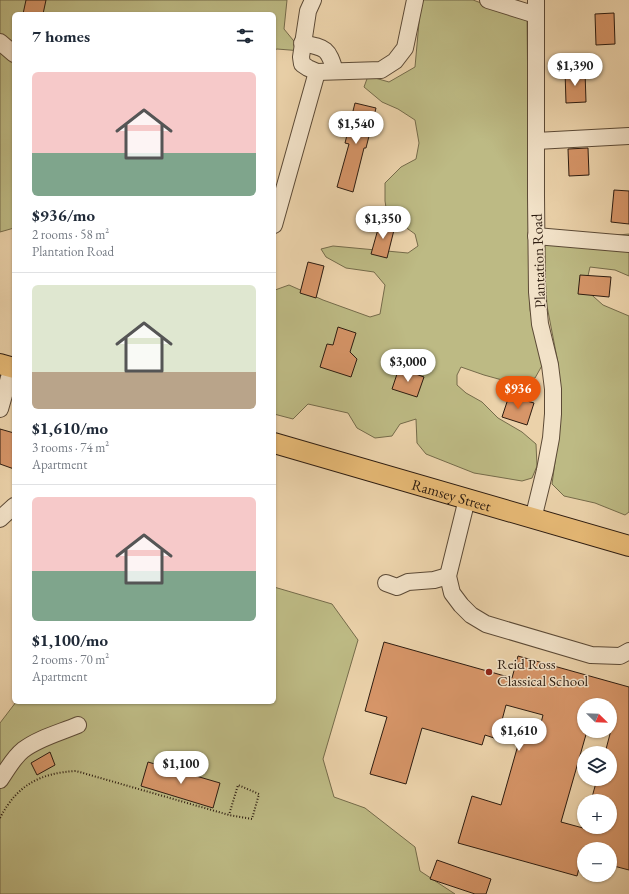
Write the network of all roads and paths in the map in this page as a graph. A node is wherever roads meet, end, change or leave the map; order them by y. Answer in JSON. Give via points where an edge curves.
{"nodes":[{"id":1,"x":313,"y":0,"type":"edge"},
{"id":2,"x":415,"y":0,"type":"edge"},
{"id":3,"x":491,"y":0,"type":"edge"},
{"id":4,"x":536,"y":8,"type":"edge"},
{"id":5,"x":0,"y":42,"type":"edge"},
{"id":6,"x":302,"y":43,"type":"junction"},
{"id":7,"x":12,"y":52,"type":"edge"},
{"id":8,"x":335,"y":71,"type":"junction"},
{"id":9,"x":317,"y":72,"type":"junction"},
{"id":10,"x":629,"y":136,"type":"edge"},
{"id":11,"x":536,"y":141,"type":"junction"},
{"id":12,"x":276,"y":217,"type":"edge"},
{"id":13,"x":536,"y":236,"type":"junction"},
{"id":14,"x":629,"y":244,"type":"edge"},
{"id":15,"x":9,"y":366,"type":"edge"},
{"id":16,"x":0,"y":409,"type":"edge"},
{"id":17,"x":276,"y":444,"type":"edge"},
{"id":18,"x":467,"y":499,"type":"junction"},
{"id":19,"x":12,"y":508,"type":"edge"},
{"id":20,"x":0,"y":519,"type":"edge"},
{"id":21,"x":533,"y":519,"type":"junction"},
{"id":22,"x":629,"y":546,"type":"edge"},
{"id":23,"x":448,"y":576,"type":"junction"},
{"id":24,"x":386,"y":583,"type":"dead end"},
{"id":25,"x":629,"y":651,"type":"edge"},
{"id":26,"x":78,"y":725,"type":"dead end"},
{"id":27,"x":0,"y":780,"type":"edge"},
{"id":28,"x":229,"y":816,"type":"junction"},
{"id":29,"x":0,"y":818,"type":"edge"}],
"edges":[{"from":1,"to":6,"type":"street","via":[[308,11]]},
{"from":2,"to":8,"type":"street","via":[[405,48],[395,61],[381,70]]},
{"from":3,"to":4,"type":"street"},
{"from":4,"to":11,"type":"street","name":"Plantation Road"},
{"from":5,"to":7,"type":"street"},
{"from":6,"to":8,"type":"street","via":[[325,50],[331,57]]},
{"from":6,"to":9,"type":"street","via":[[302,64]]},
{"from":8,"to":9,"type":"street"},
{"from":9,"to":12,"type":"street"},
{"from":10,"to":11,"type":"street"},
{"from":11,"to":13,"type":"street","name":"Plantation Road"},
{"from":13,"to":14,"type":"street"},
{"from":13,"to":21,"type":"street","name":"Plantation Road","via":[[537,292],[550,365],[553,414],[545,470]]},
{"from":15,"to":16,"type":"street"},
{"from":17,"to":18,"type":"main road","name":"Ramsey Street"},
{"from":18,"to":21,"type":"main road","name":"Ramsey Street"},
{"from":18,"to":23,"type":"street"},
{"from":19,"to":20,"type":"street"},
{"from":21,"to":22,"type":"main road","name":"Ramsey Street"},
{"from":23,"to":24,"type":"street","via":[[408,582],[398,587]]},
{"from":23,"to":25,"type":"street","via":[[452,592],[461,605],[486,624],[591,655],[620,656]]},
{"from":26,"to":27,"type":"street","via":[[22,751]]},
{"from":28,"to":28,"type":"path","via":[[252,819],[259,794],[238,785]]},
{"from":28,"to":29,"type":"path","via":[[76,771],[55,773],[29,783],[12,799]]}]}
